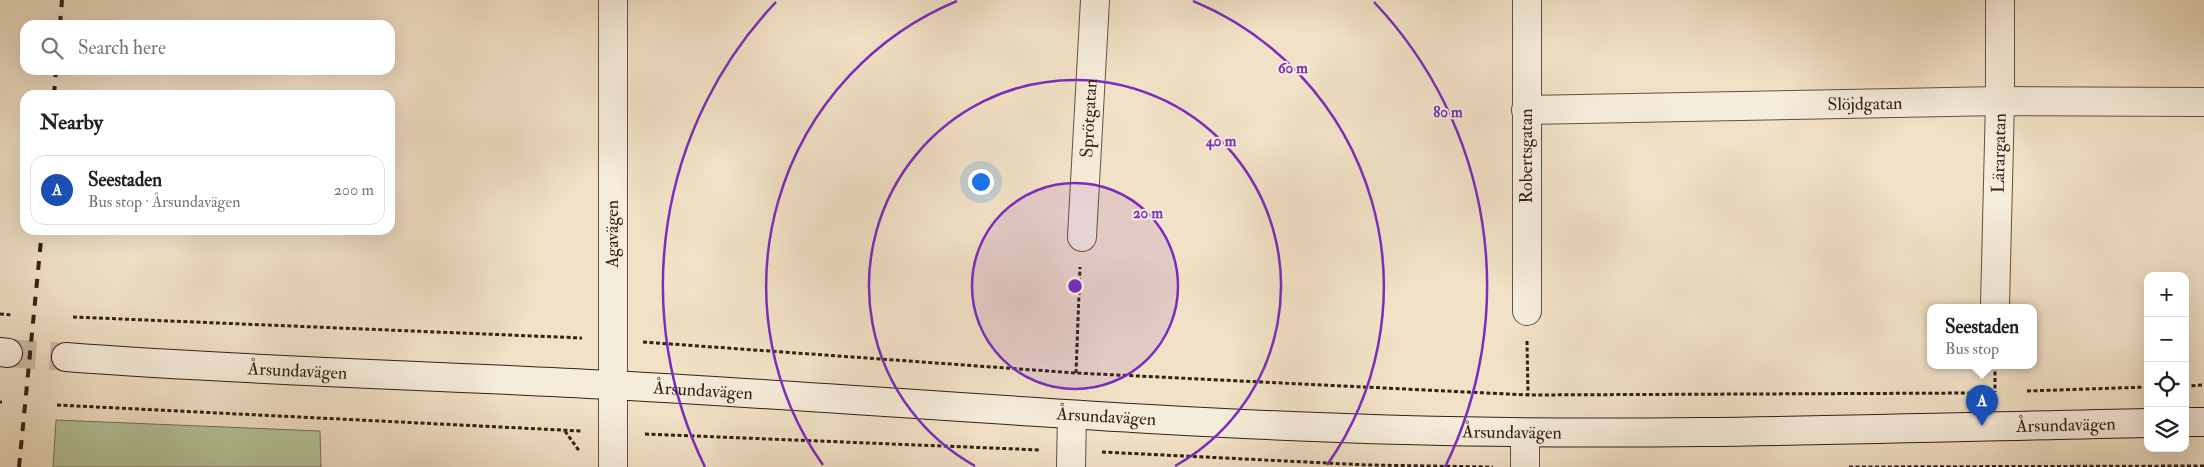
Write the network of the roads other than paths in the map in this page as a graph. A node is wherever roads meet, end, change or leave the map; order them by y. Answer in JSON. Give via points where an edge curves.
{"nodes":[{"id":1,"x":613,"y":0,"type":"edge"},
{"id":2,"x":1095,"y":0,"type":"edge"},
{"id":3,"x":1527,"y":0,"type":"edge"},
{"id":4,"x":2000,"y":0,"type":"edge"},
{"id":5,"x":2000,"y":101,"type":"junction"},
{"id":6,"x":2204,"y":102,"type":"edge"},
{"id":7,"x":1526,"y":110,"type":"junction"},
{"id":8,"x":1082,"y":237,"type":"road end"},
{"id":9,"x":1994,"y":304,"type":"edge"},
{"id":10,"x":1527,"y":311,"type":"road end"},
{"id":11,"x":66,"y":357,"type":"tunnel mouth"},
{"id":12,"x":611,"y":385,"type":"junction"},
{"id":13,"x":1072,"y":415,"type":"junction"},
{"id":14,"x":2189,"y":422,"type":"edge"},
{"id":15,"x":2204,"y":422,"type":"edge"},
{"id":16,"x":2144,"y":423,"type":"edge"},
{"id":17,"x":1525,"y":433,"type":"junction"},
{"id":18,"x":1071,"y":459,"type":"edge"},
{"id":19,"x":612,"y":467,"type":"edge"},
{"id":20,"x":1524,"y":467,"type":"edge"}],
"edges":[{"from":1,"to":12,"type":"street","name":"Agavägen"},
{"from":2,"to":8,"type":"street","name":"Sprötgatan"},
{"from":3,"to":7,"type":"street","name":"Robertsgatan"},
{"from":4,"to":5,"type":"street","name":"Lärargatan"},
{"from":5,"to":6,"type":"street","name":"Slöjdgatan"},
{"from":5,"to":7,"type":"street","name":"Slöjdgatan"},
{"from":5,"to":9,"type":"street","name":"Lärargatan"},
{"from":7,"to":10,"type":"street","name":"Robertsgatan"},
{"from":11,"to":12,"type":"street","name":"Årsundavägen"},
{"from":12,"to":13,"type":"street","name":"Årsundavägen"},
{"from":12,"to":19,"type":"street","name":"Agavägen"},
{"from":13,"to":17,"type":"street","name":"Årsundavägen"},
{"from":13,"to":18,"type":"street"},
{"from":14,"to":15,"type":"street"},
{"from":16,"to":17,"type":"street","name":"Årsundavägen"},
{"from":17,"to":20,"type":"street"}]}
